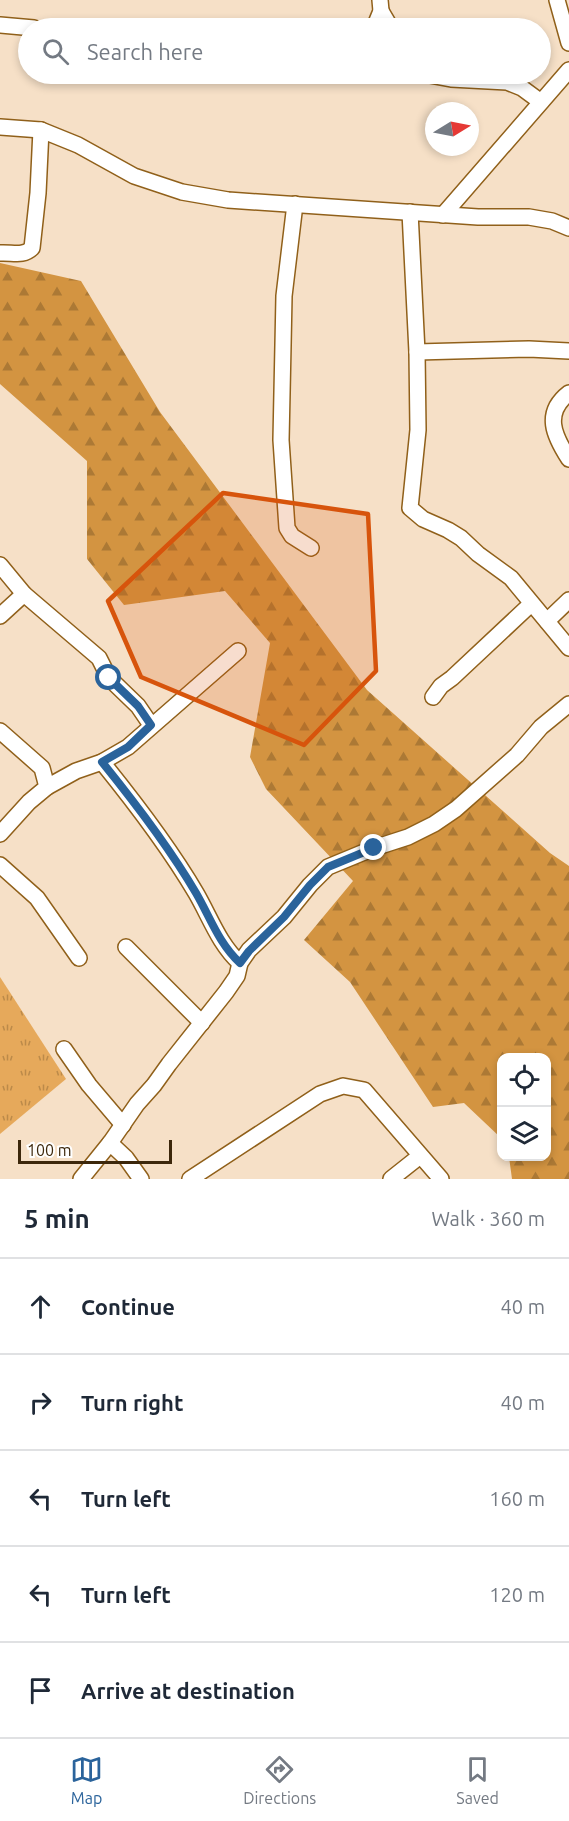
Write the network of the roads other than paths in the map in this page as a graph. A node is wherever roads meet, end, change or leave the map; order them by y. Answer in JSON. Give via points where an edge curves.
{"nodes":[{"id":1,"x":558,"y":0,"type":"edge"},
{"id":2,"x":0,"y":25,"type":"edge"},
{"id":3,"x":18,"y":27,"type":"edge"},
{"id":4,"x":569,"y":43,"type":"edge"},
{"id":5,"x":569,"y":70,"type":"edge"},
{"id":6,"x":512,"y":84,"type":"edge"},
{"id":7,"x":541,"y":102,"type":"junction"},
{"id":8,"x":0,"y":127,"type":"edge"},
{"id":9,"x":40,"y":130,"type":"junction"},
{"id":10,"x":295,"y":204,"type":"junction"},
{"id":11,"x":410,"y":212,"type":"junction"},
{"id":12,"x":443,"y":215,"type":"junction"},
{"id":13,"x":568,"y":226,"type":"edge"},
{"id":14,"x":0,"y":253,"type":"edge"},
{"id":15,"x":569,"y":351,"type":"edge"},
{"id":16,"x":417,"y":352,"type":"junction"},
{"id":17,"x":569,"y":393,"type":"edge"},
{"id":18,"x":569,"y":459,"type":"edge"},
{"id":19,"x":311,"y":548,"type":"dead end"},
{"id":20,"x":0,"y":565,"type":"edge"},
{"id":21,"x":24,"y":594,"type":"junction"},
{"id":22,"x":569,"y":600,"type":"edge"},
{"id":23,"x":531,"y":604,"type":"junction"},
{"id":24,"x":0,"y":616,"type":"edge"},
{"id":25,"x":547,"y":621,"type":"junction"},
{"id":26,"x":569,"y":648,"type":"edge"},
{"id":27,"x":238,"y":651,"type":"dead end"},
{"id":28,"x":433,"y":697,"type":"dead end"},
{"id":29,"x":569,"y":704,"type":"edge"},
{"id":30,"x":151,"y":725,"type":"junction"},
{"id":31,"x":0,"y":731,"type":"edge"},
{"id":32,"x":102,"y":762,"type":"junction"},
{"id":33,"x":47,"y":787,"type":"junction"},
{"id":34,"x":0,"y":834,"type":"edge"},
{"id":35,"x":0,"y":865,"type":"edge"},
{"id":36,"x":126,"y":947,"type":"dead end"},
{"id":37,"x":79,"y":958,"type":"dead end"},
{"id":38,"x":240,"y":963,"type":"junction"},
{"id":39,"x":202,"y":1023,"type":"junction"},
{"id":40,"x":64,"y":1049,"type":"dead end"},
{"id":41,"x":123,"y":1125,"type":"junction"},
{"id":42,"x":110,"y":1143,"type":"junction"},
{"id":43,"x":420,"y":1156,"type":"junction"},
{"id":44,"x":81,"y":1179,"type":"edge"},
{"id":45,"x":141,"y":1179,"type":"edge"},
{"id":46,"x":190,"y":1179,"type":"edge"},
{"id":47,"x":392,"y":1179,"type":"edge"},
{"id":48,"x":441,"y":1179,"type":"edge"}],
"edges":[{"from":1,"to":4,"type":"street"},
{"from":2,"to":3,"type":"street"},
{"from":5,"to":7,"type":"street"},
{"from":6,"to":7,"type":"street"},
{"from":7,"to":12,"type":"street"},
{"from":8,"to":9,"type":"street"},
{"from":9,"to":10,"type":"street","via":[[78,145],[134,176],[182,192],[228,200]]},
{"from":9,"to":14,"type":"street","via":[[32,248],[28,252]]},
{"from":10,"to":11,"type":"street"},
{"from":10,"to":19,"type":"street","via":[[284,296],[281,447],[287,528]]},
{"from":11,"to":12,"type":"street"},
{"from":11,"to":16,"type":"street"},
{"from":12,"to":13,"type":"street","via":[[530,218]]},
{"from":15,"to":16,"type":"street"},
{"from":16,"to":23,"type":"street","via":[[418,430],[410,508],[461,538],[497,566]]},
{"from":17,"to":18,"type":"street","via":[[557,405],[553,424]]},
{"from":20,"to":21,"type":"street"},
{"from":21,"to":24,"type":"street"},
{"from":21,"to":30,"type":"street","via":[[99,657],[109,678]]},
{"from":22,"to":25,"type":"street"},
{"from":23,"to":25,"type":"street"},
{"from":23,"to":28,"type":"street"},
{"from":25,"to":26,"type":"street"},
{"from":27,"to":30,"type":"street"},
{"from":29,"to":38,"type":"street","via":[[456,809],[408,837],[328,867]]},
{"from":30,"to":32,"type":"street","via":[[128,747]]},
{"from":31,"to":33,"type":"street","via":[[42,768]]},
{"from":32,"to":33,"type":"street"},
{"from":32,"to":38,"type":"street","via":[[142,812],[196,893],[228,952]]},
{"from":33,"to":34,"type":"street"},
{"from":35,"to":37,"type":"street","via":[[38,898]]},
{"from":36,"to":39,"type":"street"},
{"from":38,"to":39,"type":"street","via":[[237,976]]},
{"from":39,"to":41,"type":"street"},
{"from":40,"to":41,"type":"street"},
{"from":41,"to":42,"type":"street"},
{"from":42,"to":44,"type":"street"},
{"from":42,"to":45,"type":"street"},
{"from":43,"to":46,"type":"street","via":[[364,1090],[343,1086],[320,1094]]},
{"from":43,"to":47,"type":"street"},
{"from":43,"to":48,"type":"street"}]}
